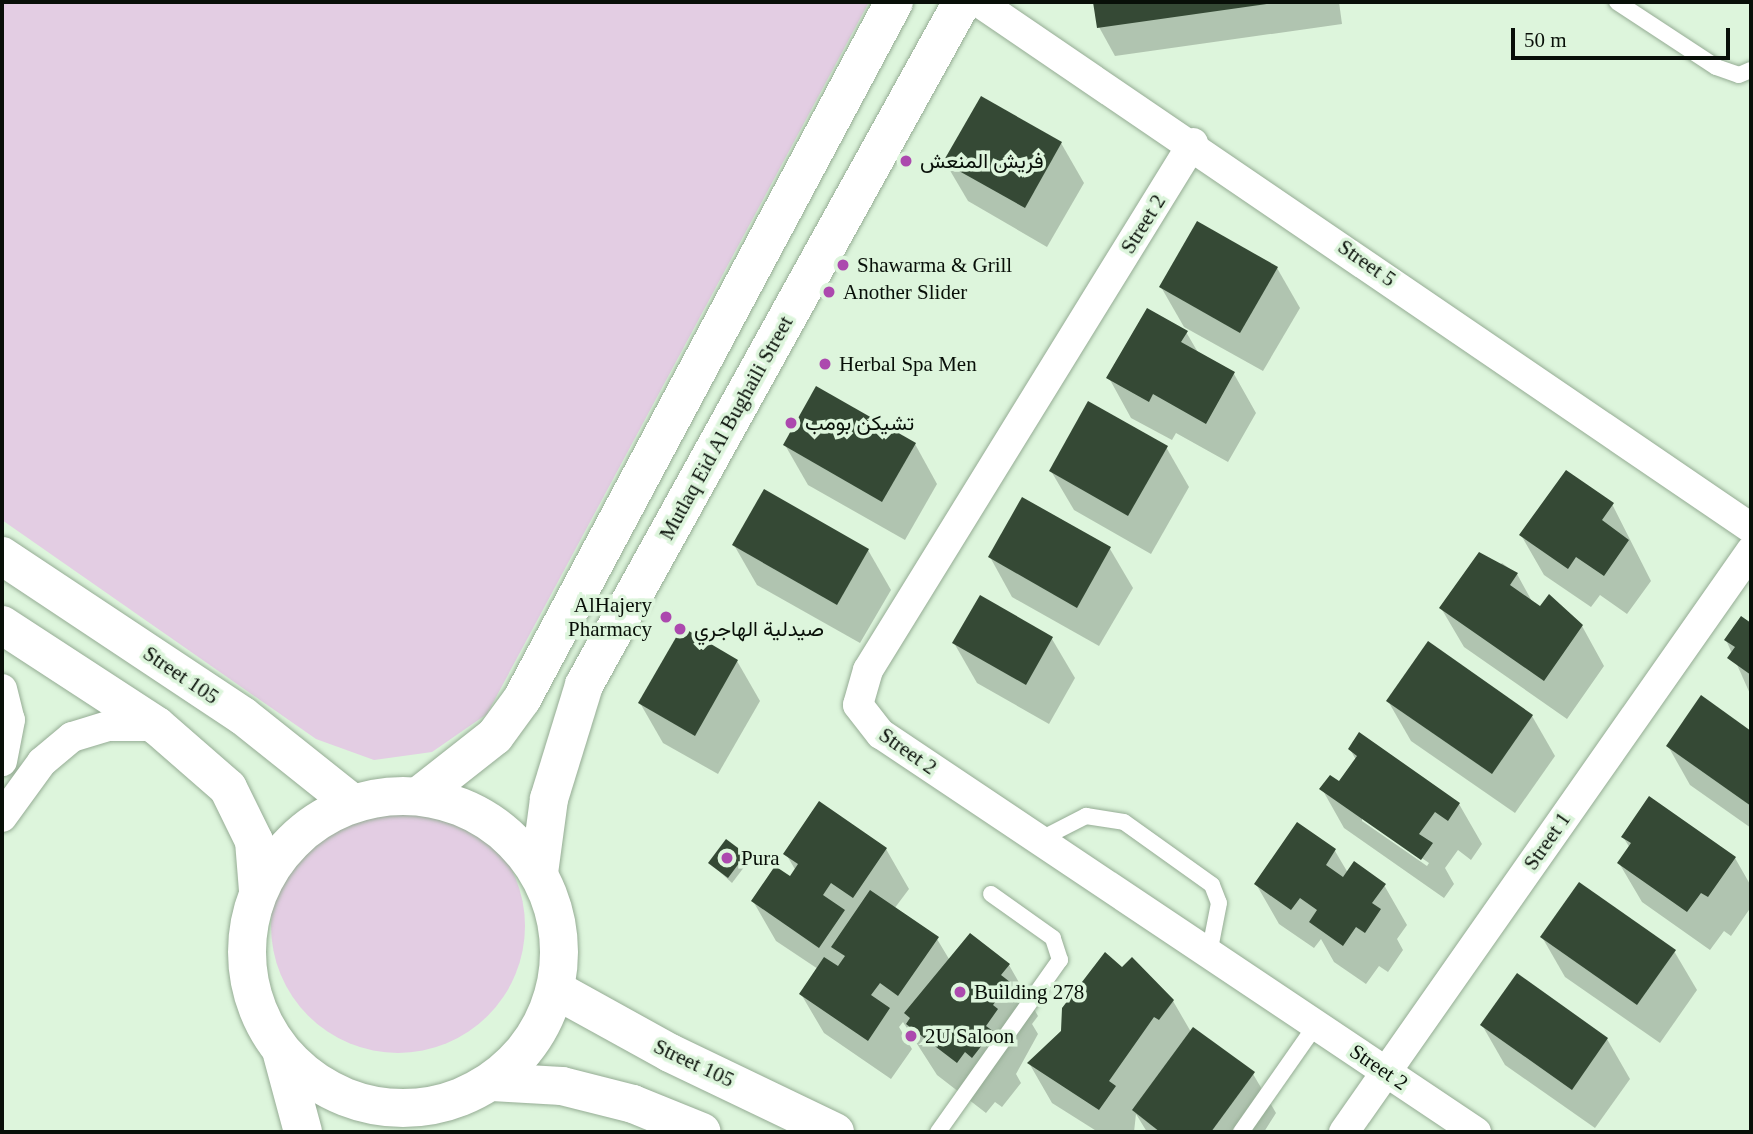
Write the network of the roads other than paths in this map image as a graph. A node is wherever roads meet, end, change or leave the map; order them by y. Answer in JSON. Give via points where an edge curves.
{"nodes":[{"id":1,"x":894,"y":2,"type":"edge"},
{"id":2,"x":962,"y":2,"type":"edge"},
{"id":3,"x":979,"y":2,"type":"edge"},
{"id":4,"x":1617,"y":2,"type":"edge"},
{"id":5,"x":1751,"y":70,"type":"edge"},
{"id":6,"x":1193,"y":143,"type":"junction"},
{"id":7,"x":1751,"y":528,"type":"edge"},
{"id":8,"x":1751,"y":551,"type":"edge"},
{"id":9,"x":2,"y":556,"type":"edge"},
{"id":10,"x":2,"y":625,"type":"edge"},
{"id":11,"x":2,"y":689,"type":"edge"},
{"id":12,"x":157,"y":726,"type":"junction"},
{"id":13,"x":2,"y":761,"type":"edge"},
{"id":14,"x":420,"y":795,"type":"junction"},
{"id":15,"x":352,"y":803,"type":"junction"},
{"id":16,"x":2,"y":817,"type":"edge"},
{"id":17,"x":1039,"y":840,"type":"junction"},
{"id":18,"x":539,"y":873,"type":"junction"},
{"id":19,"x":258,"y":891,"type":"junction"},
{"id":20,"x":990,"y":894,"type":"dead end"},
{"id":21,"x":1209,"y":954,"type":"junction"},
{"id":22,"x":556,"y":990,"type":"junction"},
{"id":23,"x":1316,"y":1025,"type":"junction"},
{"id":24,"x":282,"y":1055,"type":"junction"},
{"id":25,"x":1385,"y":1072,"type":"junction"},
{"id":26,"x":492,"y":1082,"type":"junction"},
{"id":27,"x":429,"y":1119,"type":"edge"},
{"id":28,"x":303,"y":1132,"type":"edge"},
{"id":29,"x":702,"y":1132,"type":"edge"},
{"id":30,"x":835,"y":1132,"type":"edge"},
{"id":31,"x":937,"y":1132,"type":"edge"},
{"id":32,"x":1241,"y":1132,"type":"edge"},
{"id":33,"x":1344,"y":1132,"type":"edge"},
{"id":34,"x":1476,"y":1132,"type":"edge"}],
"edges":[{"from":1,"to":14,"type":"street","via":[[522,699],[495,736]]},
{"from":2,"to":18,"type":"street","name":"Mutlaq Eid Al Bughaili Street","via":[[584,685],[549,799]]},
{"from":3,"to":6,"type":"street","name":"Street 5"},
{"from":4,"to":5,"type":"lane","via":[[1716,67],[1739,75]]},
{"from":6,"to":7,"type":"street","name":"Street 5"},
{"from":6,"to":17,"type":"street","name":"Street 2","via":[[859,686],[866,722]]},
{"from":8,"to":25,"type":"street","name":"Street 1"},
{"from":9,"to":15,"type":"street","name":"Street 105","via":[[243,716]]},
{"from":10,"to":12,"type":"street"},
{"from":11,"to":13,"type":"street","via":[[10,720]]},
{"from":12,"to":16,"type":"street","via":[[108,726],[72,737],[42,762]]},
{"from":12,"to":19,"type":"street","via":[[228,788],[254,841]]},
{"from":14,"to":15,"type":"street"},
{"from":14,"to":18,"type":"street","via":[[467,808],[509,835]]},
{"from":15,"to":19,"type":"street","via":[[297,838]]},
{"from":17,"to":21,"type":"street","name":"Street 2"},
{"from":17,"to":21,"type":"lane","via":[[1086,816],[1124,822],[1212,885],[1219,904]]},
{"from":18,"to":22,"type":"street","via":[[555,911]]},
{"from":19,"to":24,"type":"street","via":[[247,933],[247,976],[259,1018]]},
{"from":20,"to":31,"type":"lane","via":[[1053,938],[1060,960]]},
{"from":21,"to":23,"type":"street","name":"Street 2"},
{"from":22,"to":26,"type":"street","via":[[520,1057]]},
{"from":22,"to":30,"type":"street","name":"Street 105","via":[[670,1053]]},
{"from":23,"to":25,"type":"street","name":"Street 2"},
{"from":23,"to":32,"type":"lane"},
{"from":24,"to":27,"type":"street","via":[[314,1083],[353,1102]]},
{"from":24,"to":28,"type":"street"},
{"from":25,"to":33,"type":"street","name":"Street 1"},
{"from":25,"to":34,"type":"street","name":"Street 2"},
{"from":26,"to":27,"type":"street"},
{"from":26,"to":29,"type":"street","via":[[562,1086],[633,1104]]}]}
